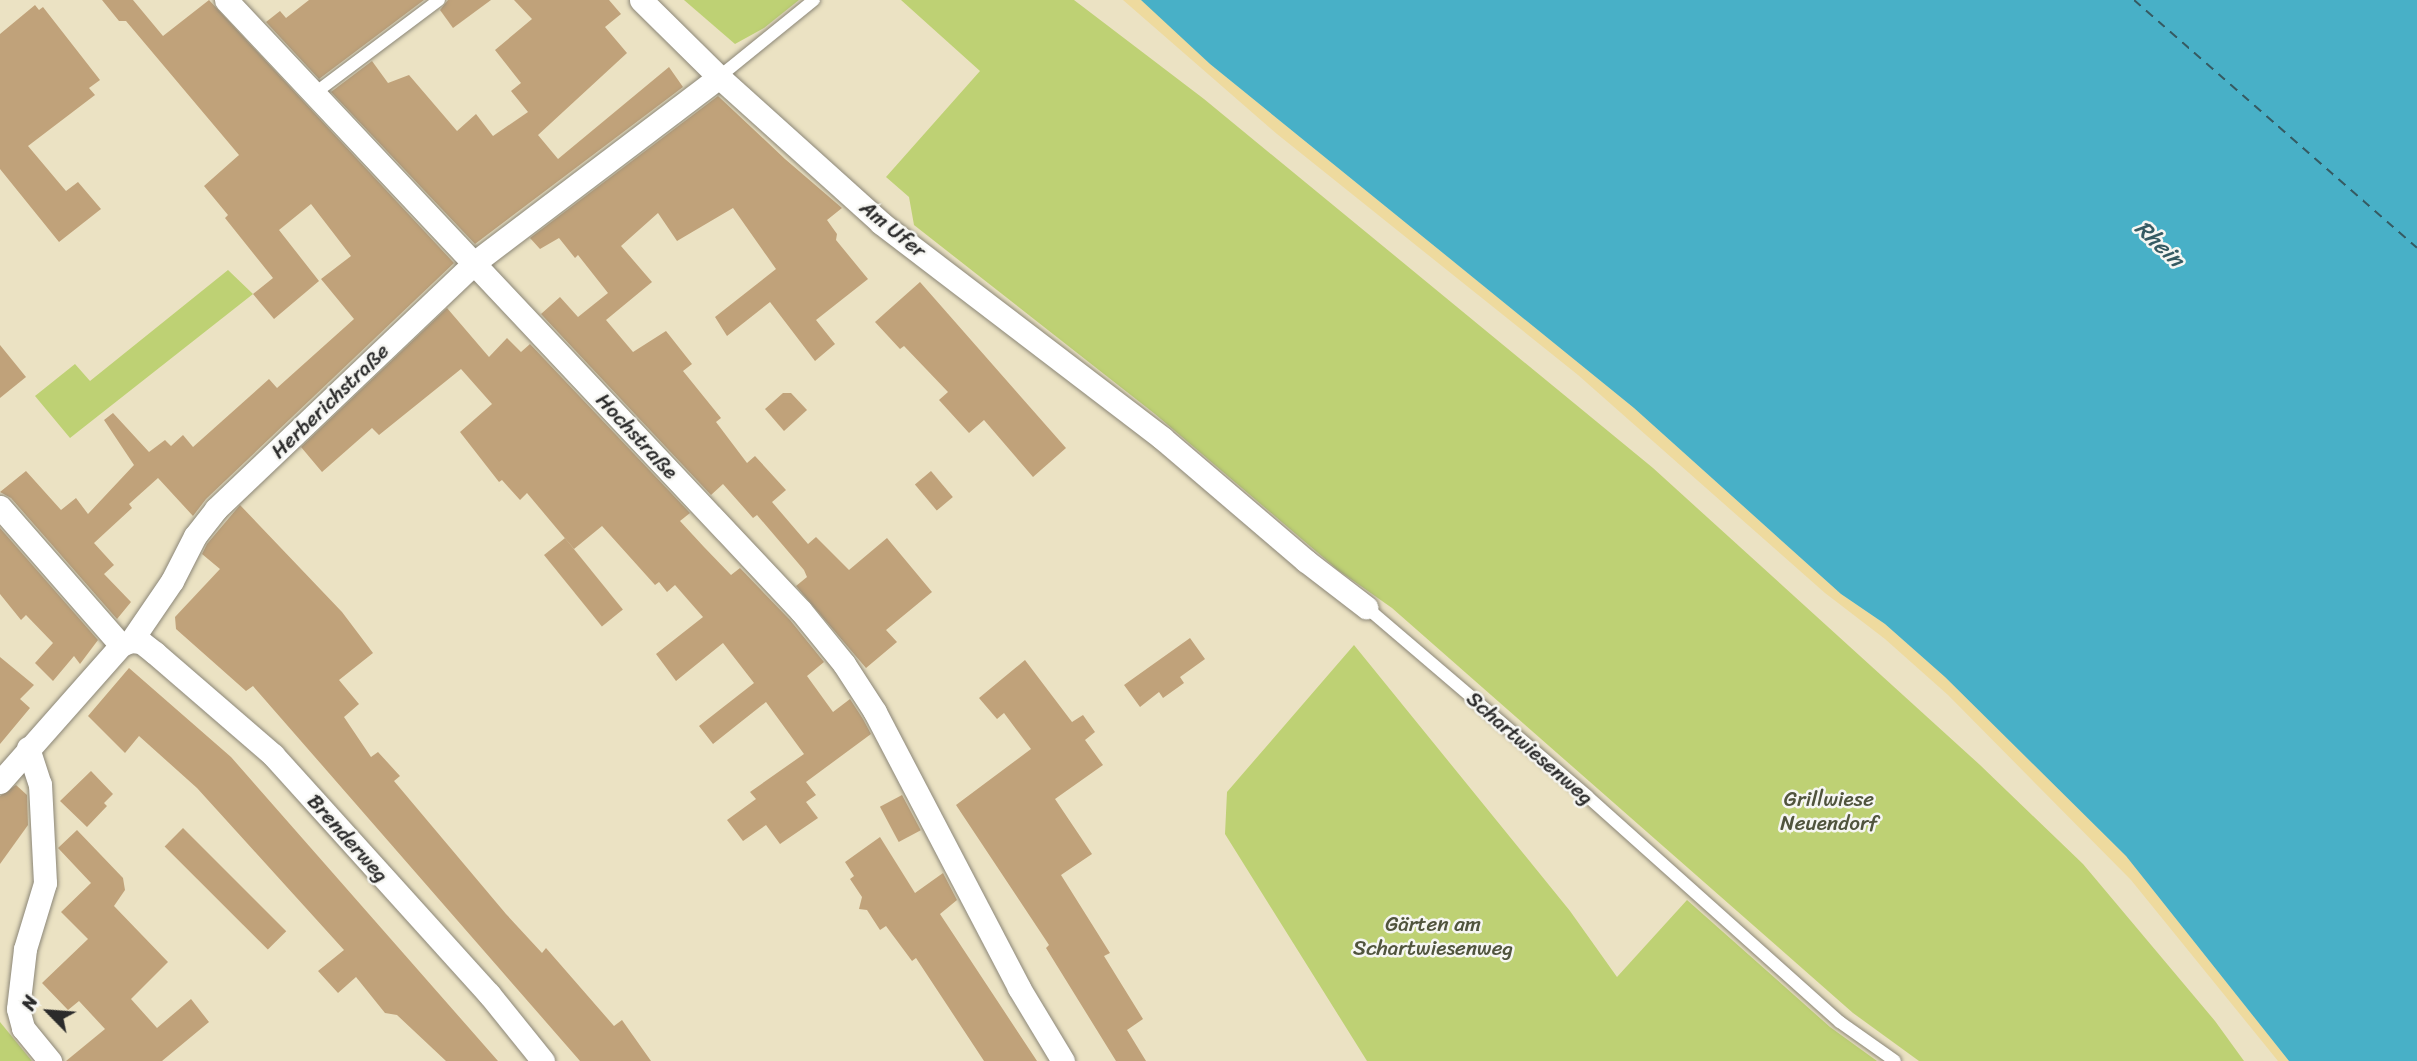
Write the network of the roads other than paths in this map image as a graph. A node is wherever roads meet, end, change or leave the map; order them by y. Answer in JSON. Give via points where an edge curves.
{"nodes":[{"id":1,"x":226,"y":0,"type":"edge"},
{"id":2,"x":439,"y":0,"type":"edge"},
{"id":3,"x":641,"y":0,"type":"edge"},
{"id":4,"x":814,"y":0,"type":"edge"},
{"id":5,"x":719,"y":77,"type":"junction"},
{"id":6,"x":315,"y":93,"type":"junction"},
{"id":7,"x":474,"y":264,"type":"junction"},
{"id":8,"x":1162,"y":438,"type":"joint"},
{"id":9,"x":0,"y":507,"type":"edge"},
{"id":10,"x":1366,"y":611,"type":"joint"},
{"id":11,"x":126,"y":643,"type":"junction"},
{"id":12,"x":28,"y":748,"type":"junction"},
{"id":13,"x":0,"y":782,"type":"edge"},
{"id":14,"x":50,"y":1061,"type":"edge"},
{"id":15,"x":542,"y":1061,"type":"edge"},
{"id":16,"x":1063,"y":1061,"type":"edge"},
{"id":17,"x":1895,"y":1061,"type":"edge"}],
"edges":[{"from":1,"to":6,"type":"street","name":"Hochstraße"},
{"from":2,"to":6,"type":"lane"},
{"from":3,"to":5,"type":"street","name":"Am Ufer"},
{"from":4,"to":5,"type":"lane"},
{"from":5,"to":7,"type":"street","name":"Herberichstraße"},
{"from":5,"to":8,"type":"street","name":"Am Ufer","via":[[881,223]]},
{"from":6,"to":7,"type":"street","name":"Hochstraße"},
{"from":7,"to":11,"type":"street","name":"Herberichstraße","via":[[216,509],[195,536],[172,581]]},
{"from":7,"to":16,"type":"street","name":"Hochstraße","via":[[801,611],[844,664],[875,712],[983,920]]},
{"from":8,"to":10,"type":"street","name":"Schartwiesenweg"},
{"from":9,"to":11,"type":"street","name":"Brenderweg"},
{"from":10,"to":17,"type":"lane","name":"Schartwiesenweg","via":[[1587,796],[1840,1022]]},
{"from":11,"to":12,"type":"street","name":"Herberichstraße"},
{"from":11,"to":15,"type":"street","name":"Brenderweg","via":[[141,642],[273,755],[489,994]]},
{"from":12,"to":13,"type":"street","name":"Herberichstraße"},
{"from":12,"to":14,"type":"street","via":[[40,784],[45,883],[25,949],[18,1009],[23,1028]]}]}
